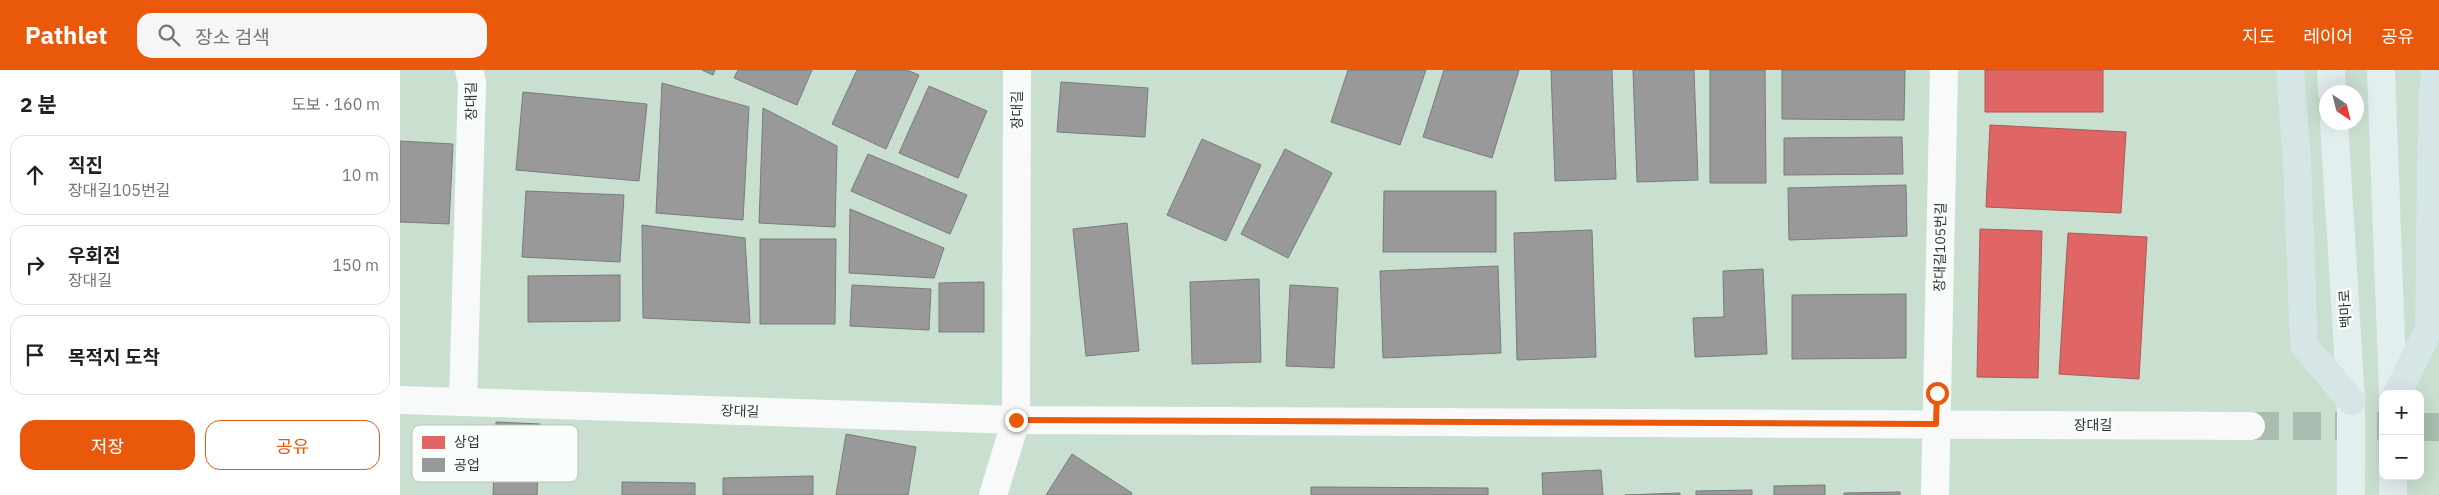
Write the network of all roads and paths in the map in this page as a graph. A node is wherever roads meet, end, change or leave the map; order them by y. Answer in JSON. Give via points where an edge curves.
{"nodes":[{"id":1,"x":469,"y":70,"type":"edge"},
{"id":2,"x":1017,"y":70,"type":"edge"},
{"id":3,"x":1944,"y":70,"type":"edge"},
{"id":4,"x":2290,"y":70,"type":"edge"},
{"id":5,"x":2331,"y":70,"type":"edge"},
{"id":6,"x":2380,"y":70,"type":"edge"},
{"id":7,"x":2435,"y":70,"type":"edge"},
{"id":8,"x":2332,"y":85,"type":"edge"},
{"id":9,"x":2334,"y":130,"type":"edge"},
{"id":10,"x":2393,"y":390,"type":"edge"},
{"id":11,"x":2399,"y":390,"type":"edge"},
{"id":12,"x":400,"y":400,"type":"edge"},
{"id":13,"x":2351,"y":401,"type":"junction"},
{"id":14,"x":463,"y":402,"type":"junction"},
{"id":15,"x":1016,"y":420,"type":"junction"},
{"id":16,"x":1936,"y":424,"type":"junction"},
{"id":17,"x":2250,"y":426,"type":"tunnel mouth"},
{"id":18,"x":2393,"y":480,"type":"edge"},
{"id":19,"x":992,"y":495,"type":"edge"},
{"id":20,"x":1935,"y":495,"type":"edge"},
{"id":21,"x":2351,"y":495,"type":"edge"},
{"id":22,"x":2393,"y":495,"type":"edge"}],
"edges":[{"from":1,"to":14,"type":"street","name":"장대길","via":[[472,84]]},
{"from":2,"to":15,"type":"street","name":"장대길"},
{"from":3,"to":16,"type":"street","name":"장대길105번길"},
{"from":4,"to":13,"type":"highway","via":[[2304,345]]},
{"from":5,"to":8,"type":"main road"},
{"from":6,"to":10,"type":"main road"},
{"from":7,"to":11,"type":"highway","via":[[2429,329]]},
{"from":9,"to":13,"type":"main road","name":"백마로"},
{"from":12,"to":14,"type":"street","name":"장대길"},
{"from":13,"to":21,"type":"main road","name":"백마로"},
{"from":14,"to":15,"type":"street","name":"장대길"},
{"from":15,"to":16,"type":"street","name":"장대길"},
{"from":15,"to":19,"type":"street"},
{"from":16,"to":17,"type":"street","name":"장대길"},
{"from":16,"to":20,"type":"street"},
{"from":18,"to":22,"type":"main road"}]}
